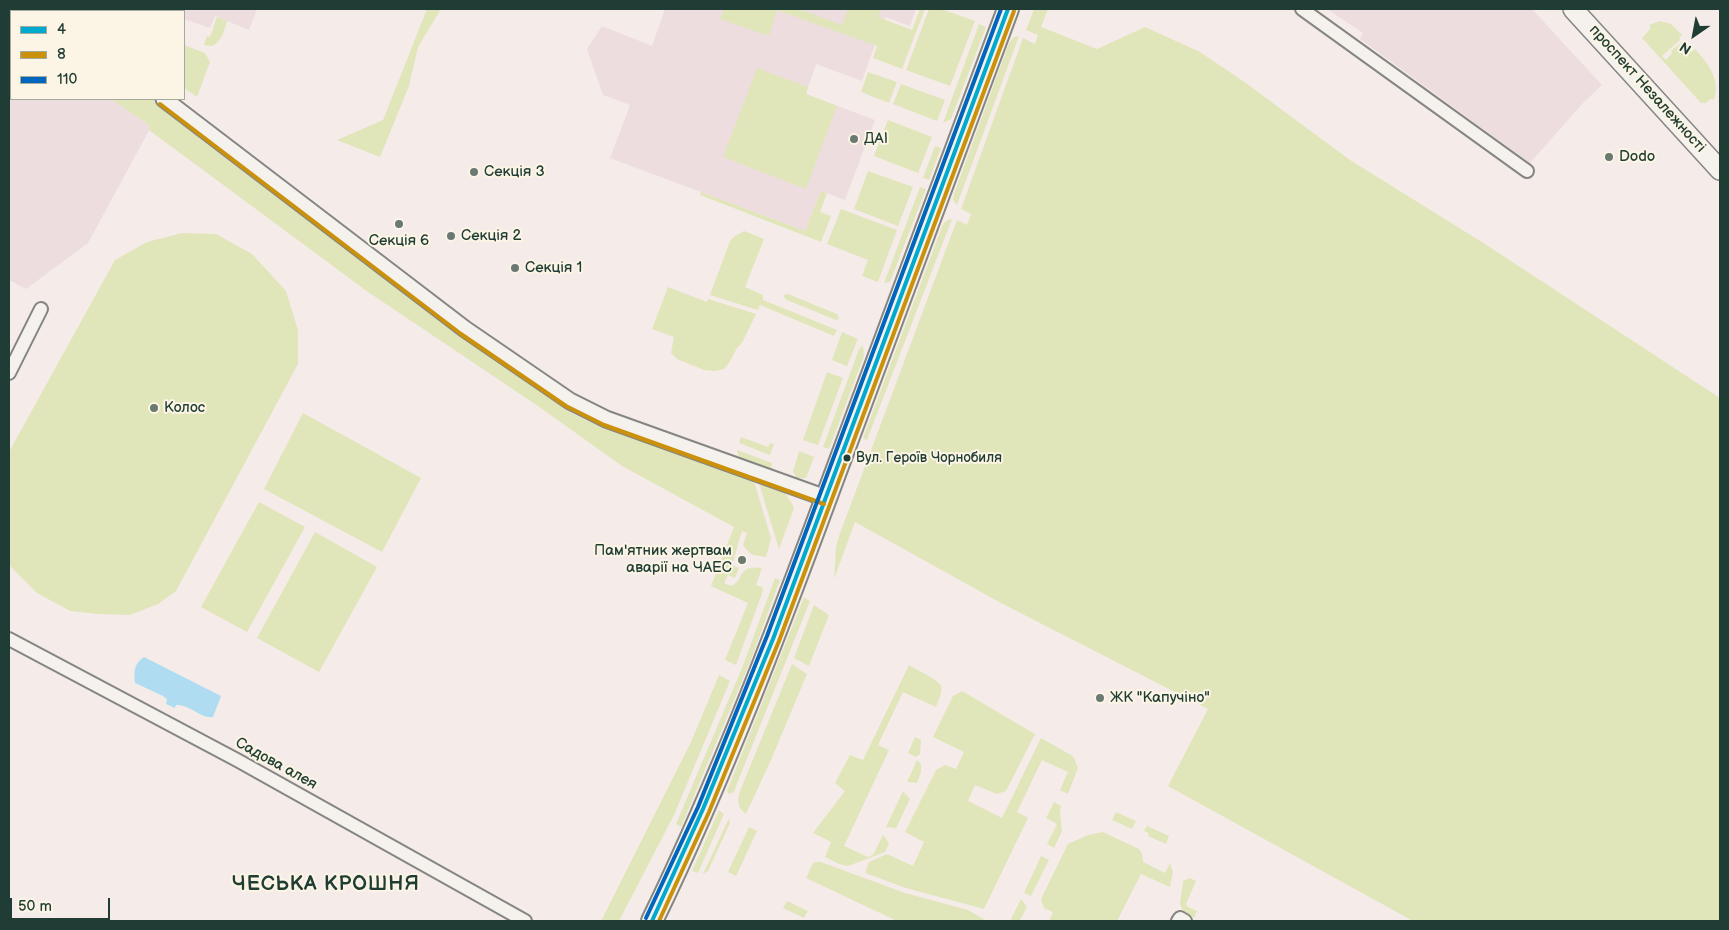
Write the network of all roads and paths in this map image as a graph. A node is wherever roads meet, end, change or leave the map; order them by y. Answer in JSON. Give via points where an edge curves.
{"nodes":[{"id":1,"x":1008,"y":9,"type":"edge"},
{"id":2,"x":1302,"y":9,"type":"edge"},
{"id":3,"x":1573,"y":9,"type":"edge"},
{"id":4,"x":165,"y":100,"type":"edge"},
{"id":5,"x":1720,"y":170,"type":"edge"},
{"id":6,"x":1527,"y":171,"type":"dead end"},
{"id":7,"x":41,"y":309,"type":"dead end"},
{"id":8,"x":9,"y":373,"type":"edge"},
{"id":9,"x":826,"y":498,"type":"junction"},
{"id":10,"x":9,"y":639,"type":"edge"},
{"id":11,"x":525,"y":921,"type":"edge"},
{"id":12,"x":652,"y":921,"type":"edge"},
{"id":13,"x":1178,"y":921,"type":"edge"},
{"id":14,"x":1185,"y":921,"type":"edge"}],
"edges":[{"from":1,"to":9,"type":"highway"},
{"from":2,"to":6,"type":"street"},
{"from":3,"to":5,"type":"main road","name":"проспект Незалежності"},
{"from":4,"to":9,"type":"street","via":[[465,329],[570,400],[606,419]]},
{"from":7,"to":8,"type":"street"},
{"from":9,"to":12,"type":"highway","via":[[730,749]]},
{"from":10,"to":11,"type":"street","name":"Садова алея","via":[[236,760]]},
{"from":13,"to":14,"type":"street","via":[[1180,918]]}]}
